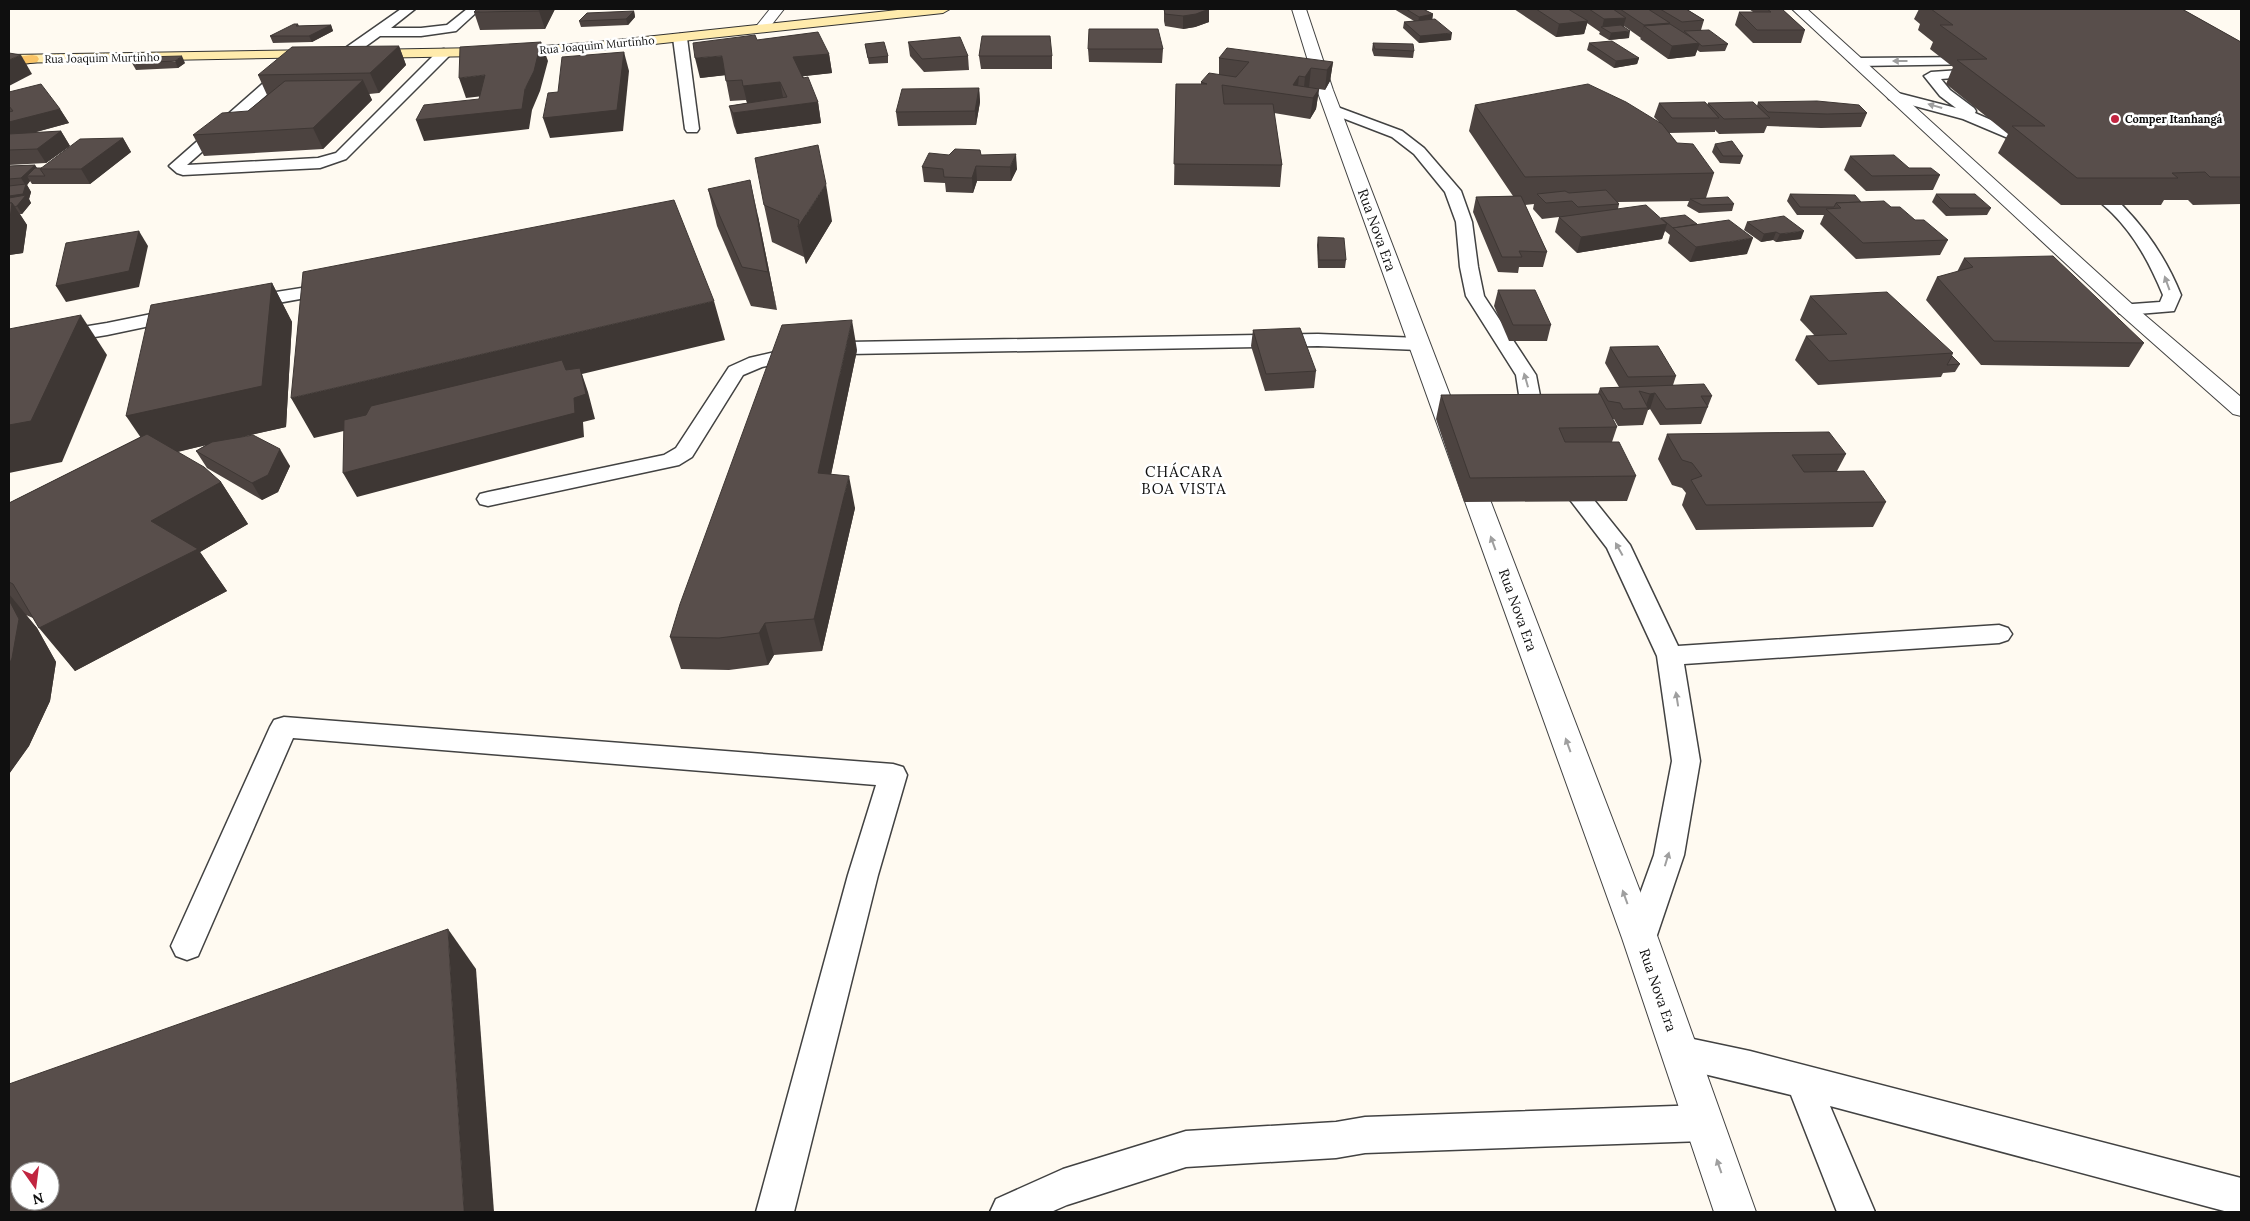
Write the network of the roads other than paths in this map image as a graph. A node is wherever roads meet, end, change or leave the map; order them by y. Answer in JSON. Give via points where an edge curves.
{"nodes":[{"id":1,"x":409,"y":9,"type":"edge"},
{"id":2,"x":474,"y":9,"type":"edge"},
{"id":3,"x":777,"y":9,"type":"edge"},
{"id":4,"x":943,"y":9,"type":"edge"},
{"id":5,"x":1300,"y":9,"type":"edge"},
{"id":6,"x":1799,"y":9,"type":"edge"},
{"id":7,"x":761,"y":29,"type":"junction"},
{"id":8,"x":378,"y":32,"type":"junction"},
{"id":9,"x":680,"y":38,"type":"junction"},
{"id":10,"x":444,"y":53,"type":"junction"},
{"id":11,"x":304,"y":54,"type":"junction"},
{"id":12,"x":346,"y":54,"type":"junction"},
{"id":13,"x":15,"y":59,"type":"edge"},
{"id":14,"x":1966,"y":61,"type":"junction"},
{"id":15,"x":1995,"y":61,"type":"edge"},
{"id":16,"x":1857,"y":62,"type":"junction"},
{"id":17,"x":1894,"y":96,"type":"junction"},
{"id":18,"x":1332,"y":109,"type":"junction"},
{"id":19,"x":1995,"y":126,"type":"junction"},
{"id":20,"x":692,"y":129,"type":"dead end"},
{"id":21,"x":2048,"y":151,"type":"edge"},
{"id":22,"x":2080,"y":175,"type":"edge"},
{"id":23,"x":353,"y":284,"type":"edge"},
{"id":24,"x":229,"y":306,"type":"edge"},
{"id":25,"x":2126,"y":309,"type":"junction"},
{"id":26,"x":200,"y":310,"type":"edge"},
{"id":27,"x":1419,"y":344,"type":"junction"},
{"id":28,"x":9,"y":345,"type":"edge"},
{"id":29,"x":2241,"y":409,"type":"edge"},
{"id":30,"x":488,"y":499,"type":"dead end"},
{"id":31,"x":1999,"y":634,"type":"dead end"},
{"id":32,"x":1670,"y":656,"type":"junction"},
{"id":33,"x":1640,"y":938,"type":"junction"},
{"id":34,"x":187,"y":946,"type":"dead end"},
{"id":35,"x":1679,"y":1052,"type":"junction"},
{"id":36,"x":1803,"y":1082,"type":"junction"},
{"id":37,"x":1703,"y":1123,"type":"junction"},
{"id":38,"x":2241,"y":1197,"type":"edge"},
{"id":39,"x":774,"y":1212,"type":"edge"},
{"id":40,"x":1009,"y":1212,"type":"edge"},
{"id":41,"x":1735,"y":1212,"type":"edge"},
{"id":42,"x":1856,"y":1212,"type":"edge"}],
"edges":[{"from":1,"to":8,"type":"lane"},
{"from":2,"to":8,"type":"lane","via":[[451,28]]},
{"from":3,"to":7,"type":"street"},
{"from":4,"to":7,"type":"main road","name":"Rua Joaquim Murtinho"},
{"from":5,"to":18,"type":"street","name":"Rua Nova Era"},
{"from":6,"to":16,"type":"street"},
{"from":7,"to":9,"type":"main road","name":"Rua Joaquim Murtinho"},
{"from":8,"to":12,"type":"lane"},
{"from":9,"to":10,"type":"main road","name":"Rua Joaquim Murtinho","via":[[550,49]]},
{"from":9,"to":20,"type":"lane"},
{"from":10,"to":11,"type":"lane","via":[[341,156],[320,163],[183,170],[177,166]]},
{"from":10,"to":12,"type":"main road","name":"Rua Joaquim Murtinho"},
{"from":11,"to":12,"type":"main road","name":"Rua Joaquim Murtinho"},
{"from":11,"to":13,"type":"main road","name":"Rua Joaquim Murtinho"},
{"from":14,"to":15,"type":"lane"},
{"from":14,"to":16,"type":"lane","one_way":true},
{"from":14,"to":19,"type":"lane","via":[[1982,74],[1931,76],[1945,93]]},
{"from":16,"to":17,"type":"street"},
{"from":19,"to":17,"type":"lane","one_way":true},
{"from":17,"to":25,"type":"street"},
{"from":18,"to":27,"type":"street","name":"Rua Nova Era"},
{"from":32,"to":18,"type":"lane","one_way":true,"via":[[1618,545],[1563,478],[1536,434],[1526,376],[1475,296],[1464,222],[1453,191],[1420,152],[1397,134]]},
{"from":19,"to":21,"type":"lane"},
{"from":25,"to":22,"type":"lane","one_way":true,"via":[[2166,307],[2172,295],[2147,242],[2119,209]]},
{"from":23,"to":24,"type":"lane"},
{"from":25,"to":29,"type":"street"},
{"from":26,"to":28,"type":"lane"},
{"from":27,"to":30,"type":"lane","via":[[1318,340],[868,348],[788,355],[756,362],[736,371],[684,452],[671,460]]},
{"from":33,"to":27,"type":"street","name":"Rua Nova Era","one_way":true},
{"from":31,"to":32,"type":"lane"},
{"from":33,"to":32,"type":"lane","one_way":true,"via":[[1669,855],[1686,761]]},
{"from":33,"to":35,"type":"street","name":"Rua Nova Era"},
{"from":34,"to":39,"type":"lane","via":[[284,727],[893,775],[863,875]]},
{"from":35,"to":36,"type":"lane"},
{"from":35,"to":37,"type":"street","name":"Rua Nova Era"},
{"from":36,"to":38,"type":"lane"},
{"from":36,"to":42,"type":"lane"},
{"from":37,"to":40,"type":"lane","via":[[1365,1135],[1336,1140],[1186,1148],[1063,1188]]},
{"from":41,"to":37,"type":"street","name":"Rua Nova Era","one_way":true}]}
